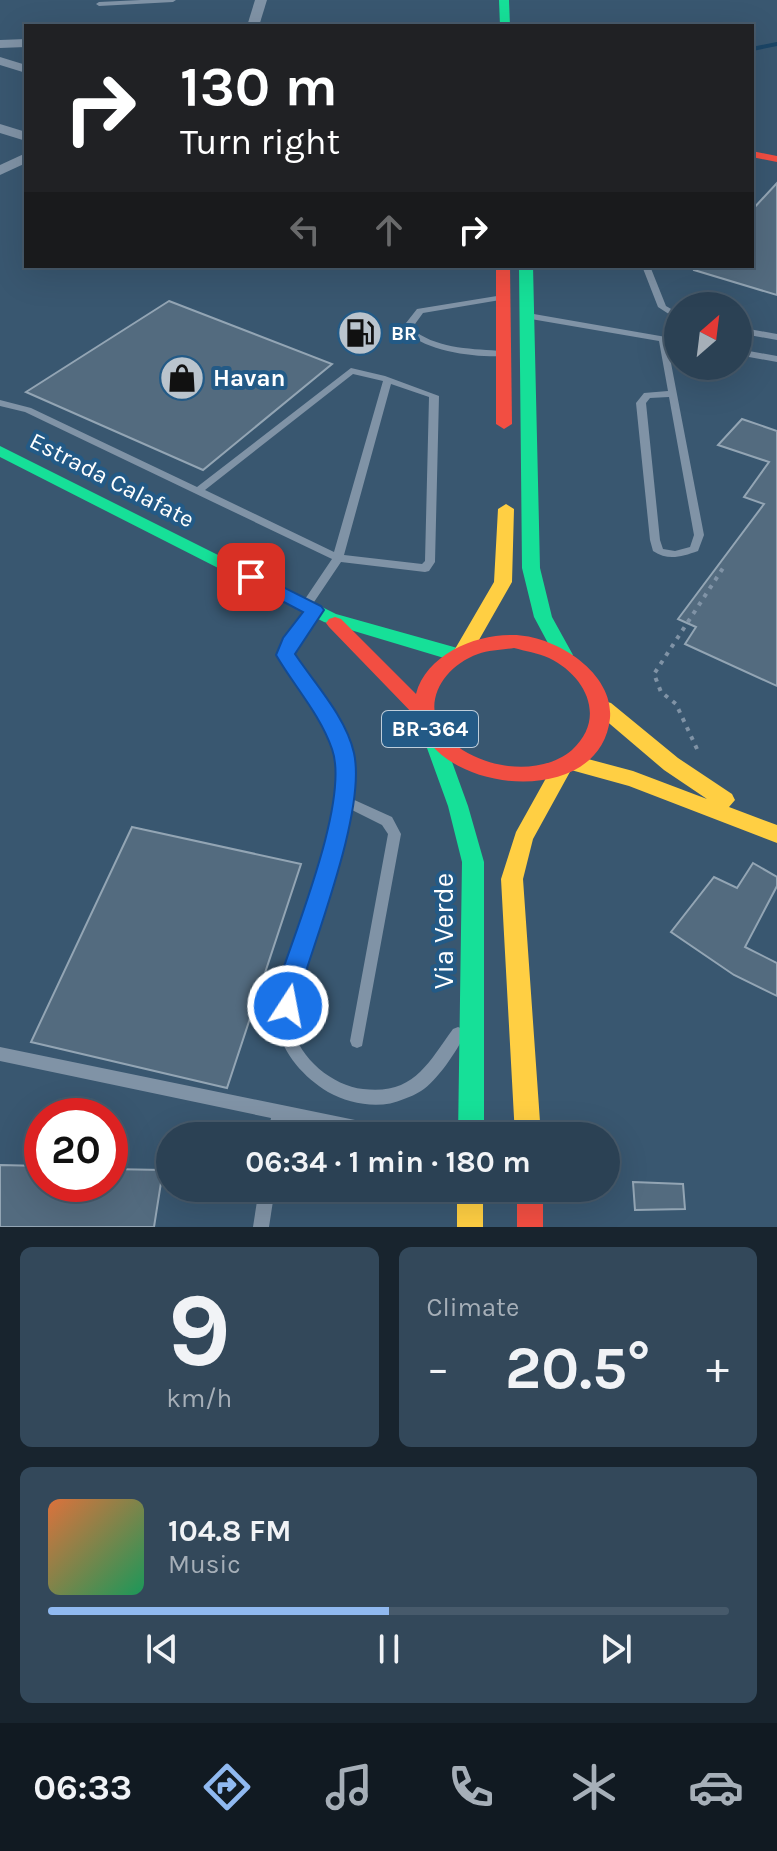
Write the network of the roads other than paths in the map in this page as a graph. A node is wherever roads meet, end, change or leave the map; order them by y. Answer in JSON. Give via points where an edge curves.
{"nodes":[{"id":1,"x":173,"y":0,"type":"edge"},
{"id":2,"x":504,"y":0,"type":"edge"},
{"id":3,"x":518,"y":0,"type":"edge"},
{"id":4,"x":260,"y":2,"type":"edge"},
{"id":5,"x":99,"y":4,"type":"dead end"},
{"id":6,"x":254,"y":24,"type":"edge"},
{"id":7,"x":505,"y":24,"type":"edge"},
{"id":8,"x":518,"y":24,"type":"edge"},
{"id":9,"x":24,"y":43,"type":"edge"},
{"id":10,"x":0,"y":44,"type":"edge"},
{"id":11,"x":0,"y":61,"type":"edge"},
{"id":12,"x":24,"y":68,"type":"edge"},
{"id":13,"x":0,"y":128,"type":"edge"},
{"id":14,"x":24,"y":136,"type":"edge"},
{"id":15,"x":754,"y":154,"type":"edge"},
{"id":16,"x":24,"y":158,"type":"edge"},
{"id":17,"x":777,"y":159,"type":"edge"},
{"id":18,"x":0,"y":171,"type":"edge"},
{"id":19,"x":503,"y":268,"type":"edge"},
{"id":20,"x":526,"y":268,"type":"edge"},
{"id":21,"x":647,"y":268,"type":"edge"},
{"id":22,"x":503,"y":297,"type":"junction"},
{"id":23,"x":664,"y":308,"type":"edge"},
{"id":24,"x":527,"y":316,"type":"junction"},
{"id":25,"x":752,"y":333,"type":"edge"},
{"id":26,"x":777,"y":337,"type":"edge"},
{"id":27,"x":663,"y":339,"type":"joint"},
{"id":28,"x":503,"y":354,"type":"junction"},
{"id":29,"x":752,"y":355,"type":"edge"},
{"id":30,"x":777,"y":359,"type":"edge"},
{"id":31,"x":387,"y":381,"type":"junction"},
{"id":32,"x":671,"y":394,"type":"junction"},
{"id":33,"x":0,"y":403,"type":"edge"},
{"id":34,"x":504,"y":444,"type":"dead end"},
{"id":35,"x":0,"y":451,"type":"edge"},
{"id":36,"x":199,"y":490,"type":"junction"},
{"id":37,"x":505,"y":490,"type":"dead end"},
{"id":38,"x":338,"y":558,"type":"junction"},
{"id":39,"x":317,"y":611,"type":"junction"},
{"id":40,"x":459,"y":652,"type":"junction"},
{"id":41,"x":564,"y":655,"type":"junction"},
{"id":42,"x":604,"y":708,"type":"junction"},
{"id":43,"x":423,"y":713,"type":"junction"},
{"id":44,"x":431,"y":732,"type":"junction"},
{"id":45,"x":568,"y":765,"type":"junction"},
{"id":46,"x":343,"y":800,"type":"junction"},
{"id":47,"x":768,"y":830,"type":"edge"},
{"id":48,"x":471,"y":1018,"type":"junction"},
{"id":49,"x":357,"y":1041,"type":"dead end"},
{"id":50,"x":0,"y":1054,"type":"edge"},
{"id":51,"x":279,"y":1114,"type":"junction"},
{"id":52,"x":278,"y":1122,"type":"edge"},
{"id":53,"x":321,"y":1122,"type":"edge"},
{"id":54,"x":471,"y":1122,"type":"edge"},
{"id":55,"x":527,"y":1122,"type":"edge"},
{"id":56,"x":265,"y":1202,"type":"edge"},
{"id":57,"x":470,"y":1202,"type":"edge"},
{"id":58,"x":530,"y":1202,"type":"edge"},
{"id":59,"x":261,"y":1227,"type":"edge"},
{"id":60,"x":470,"y":1227,"type":"edge"},
{"id":61,"x":530,"y":1227,"type":"edge"}],
"edges":[{"from":1,"to":5,"type":"lane"},
{"from":2,"to":7,"type":"main road"},
{"from":3,"to":8,"type":"main road"},
{"from":4,"to":6,"type":"street"},
{"from":9,"to":10,"type":"street"},
{"from":11,"to":12,"type":"street"},
{"from":13,"to":14,"type":"street"},
{"from":15,"to":17,"type":"main road"},
{"from":16,"to":18,"type":"street"},
{"from":19,"to":22,"type":"main road"},
{"from":20,"to":24,"type":"main road"},
{"from":21,"to":23,"type":"lane"},
{"from":22,"to":28,"type":"main road"},
{"from":22,"to":28,"type":"lane","via":[[420,311],[409,326],[434,345]]},
{"from":24,"to":27,"type":"lane"},
{"from":24,"to":41,"type":"main road","via":[[530,547],[537,600]]},
{"from":25,"to":26,"type":"lane"},
{"from":27,"to":32,"type":"lane"},
{"from":28,"to":34,"type":"main road"},
{"from":29,"to":30,"type":"lane"},
{"from":31,"to":36,"type":"lane","via":[[351,371]]},
{"from":31,"to":38,"type":"lane"},
{"from":31,"to":38,"type":"lane","via":[[436,399],[430,562],[420,570]]},
{"from":32,"to":32,"type":"lane","via":[[699,535],[694,549],[675,555],[658,551],[655,540],[641,403],[647,395]]},
{"from":33,"to":36,"type":"lane","via":[[28,410]]},
{"from":35,"to":39,"type":"main road","name":"Estrada Calafate"},
{"from":36,"to":38,"type":"lane"},
{"from":37,"to":40,"type":"main road","number":"BR-364","via":[[503,582]]},
{"from":38,"to":39,"type":"lane"},
{"from":39,"to":40,"type":"main road","name":"Estrada Calafate"},
{"from":39,"to":43,"type":"main road","name":"Estrada Calafate"},
{"from":39,"to":46,"type":"lane","via":[[285,655],[332,723],[344,752]]},
{"from":40,"to":41,"type":"main road","via":[[514,641]]},
{"from":40,"to":43,"type":"main road","number":"BR-364","via":[[429,680]]},
{"from":41,"to":42,"type":"main road","via":[[598,688]]},
{"from":42,"to":45,"type":"main road","via":[[597,738]]},
{"from":42,"to":47,"type":"main road","via":[[671,764]]},
{"from":43,"to":44,"type":"main road","number":"BR-364"},
{"from":44,"to":45,"type":"main road","number":"BR-364","via":[[448,752],[503,775],[534,775]]},
{"from":44,"to":48,"type":"main road","name":"Via Verde","number":"BR-364","via":[[473,862]]},
{"from":45,"to":47,"type":"main road","via":[[633,779]]},
{"from":45,"to":55,"type":"main road","via":[[523,838],[512,879]]},
{"from":46,"to":48,"type":"lane","via":[[290,984],[286,1028],[300,1058],[322,1082],[350,1093],[375,1099],[398,1094],[418,1085]]},
{"from":46,"to":49,"type":"lane","via":[[387,821],[395,834]]},
{"from":48,"to":54,"type":"main road","name":"Via Verde","number":"BR-364"},
{"from":50,"to":51,"type":"lane"},
{"from":51,"to":52,"type":"lane"},
{"from":51,"to":53,"type":"lane"},
{"from":56,"to":59,"type":"lane"},
{"from":57,"to":60,"type":"main road"},
{"from":58,"to":61,"type":"main road"}]}
